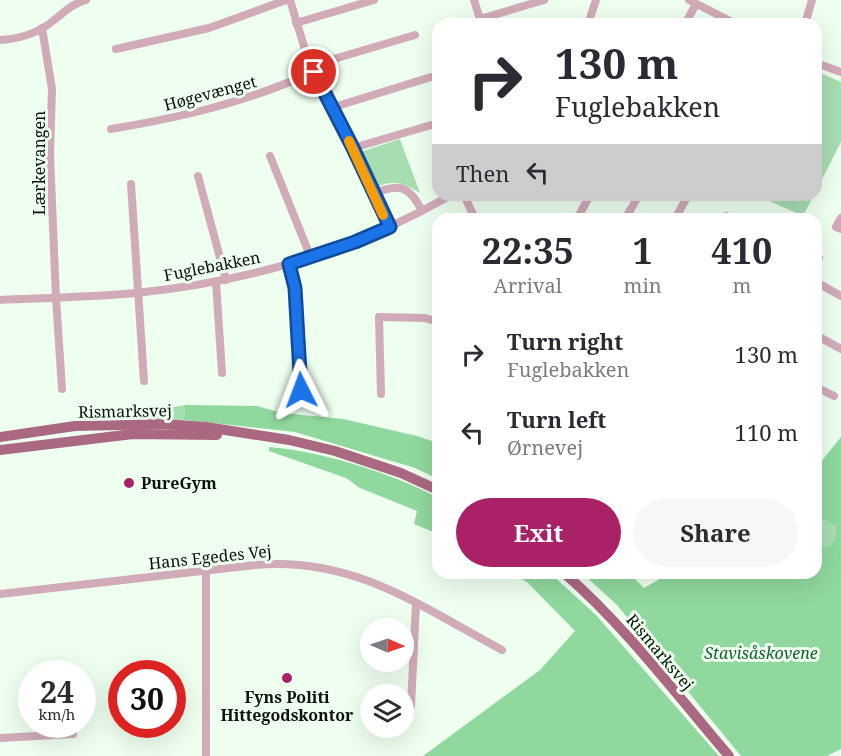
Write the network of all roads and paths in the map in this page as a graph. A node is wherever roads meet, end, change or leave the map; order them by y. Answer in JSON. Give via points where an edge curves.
{"nodes":[{"id":1,"x":86,"y":0,"type":"edge"},
{"id":2,"x":288,"y":0,"type":"edge"},
{"id":3,"x":374,"y":0,"type":"edge"},
{"id":4,"x":474,"y":0,"type":"edge"},
{"id":5,"x":544,"y":0,"type":"edge"},
{"id":6,"x":596,"y":0,"type":"edge"},
{"id":7,"x":812,"y":0,"type":"edge"},
{"id":8,"x":693,"y":2,"type":"edge"},
{"id":9,"x":480,"y":18,"type":"edge"},
{"id":10,"x":492,"y":18,"type":"edge"},
{"id":11,"x":590,"y":18,"type":"edge"},
{"id":12,"x":687,"y":18,"type":"edge"},
{"id":13,"x":724,"y":18,"type":"edge"},
{"id":14,"x":807,"y":18,"type":"edge"},
{"id":15,"x":296,"y":23,"type":"junction"},
{"id":16,"x":42,"y":28,"type":"junction"},
{"id":17,"x":415,"y":35,"type":"dead end"},
{"id":18,"x":0,"y":40,"type":"edge"},
{"id":19,"x":116,"y":49,"type":"dead end"},
{"id":20,"x":822,"y":65,"type":"edge"},
{"id":21,"x":312,"y":69,"type":"junction"},
{"id":22,"x":841,"y":72,"type":"edge"},
{"id":23,"x":431,"y":78,"type":"dead end"},
{"id":24,"x":332,"y":108,"type":"junction"},
{"id":25,"x":432,"y":125,"type":"edge"},
{"id":26,"x":111,"y":129,"type":"dead end"},
{"id":27,"x":353,"y":148,"type":"junction"},
{"id":28,"x":270,"y":156,"type":"dead end"},
{"id":29,"x":198,"y":176,"type":"dead end"},
{"id":30,"x":131,"y":184,"type":"dead end"},
{"id":31,"x":373,"y":194,"type":"junction"},
{"id":32,"x":440,"y":201,"type":"edge"},
{"id":33,"x":422,"y":211,"type":"junction"},
{"id":34,"x":841,"y":218,"type":"edge"},
{"id":35,"x":390,"y":227,"type":"junction"},
{"id":36,"x":841,"y":228,"type":"edge"},
{"id":37,"x":311,"y":258,"type":"junction"},
{"id":38,"x":289,"y":264,"type":"junction"},
{"id":39,"x":226,"y":280,"type":"junction"},
{"id":40,"x":216,"y":282,"type":"junction"},
{"id":41,"x":822,"y":285,"type":"edge"},
{"id":42,"x":137,"y":293,"type":"junction"},
{"id":43,"x":841,"y":296,"type":"edge"},
{"id":44,"x":56,"y":297,"type":"junction"},
{"id":45,"x":0,"y":300,"type":"edge"},
{"id":46,"x":432,"y":320,"type":"edge"},
{"id":47,"x":822,"y":338,"type":"edge"},
{"id":48,"x":841,"y":349,"type":"edge"},
{"id":49,"x":222,"y":373,"type":"dead end"},
{"id":50,"x":144,"y":381,"type":"dead end"},
{"id":51,"x":62,"y":389,"type":"dead end"},
{"id":52,"x":301,"y":390,"type":"dead end"},
{"id":53,"x":822,"y":390,"type":"edge"},
{"id":54,"x":381,"y":394,"type":"dead end"},
{"id":55,"x":834,"y":396,"type":"dead end"},
{"id":56,"x":250,"y":435,"type":"junction"},
{"id":57,"x":0,"y":437,"type":"edge"},
{"id":58,"x":0,"y":450,"type":"edge"},
{"id":59,"x":432,"y":487,"type":"edge"},
{"id":60,"x":206,"y":570,"type":"junction"},
{"id":61,"x":571,"y":579,"type":"edge"},
{"id":62,"x":0,"y":594,"type":"edge"},
{"id":63,"x":416,"y":604,"type":"junction"},
{"id":64,"x":502,"y":650,"type":"dead end"},
{"id":65,"x":412,"y":684,"type":"edge"},
{"id":66,"x":18,"y":737,"type":"edge"},
{"id":67,"x":0,"y":738,"type":"edge"},
{"id":68,"x":206,"y":756,"type":"edge"},
{"id":69,"x":729,"y":756,"type":"edge"}],
"edges":[{"from":1,"to":16,"type":"street","via":[[66,9]]},
{"from":2,"to":15,"type":"street"},
{"from":2,"to":19,"type":"street","via":[[209,28]]},
{"from":3,"to":15,"type":"street"},
{"from":4,"to":9,"type":"street"},
{"from":5,"to":10,"type":"street"},
{"from":6,"to":11,"type":"street"},
{"from":7,"to":14,"type":"street"},
{"from":8,"to":12,"type":"street"},
{"from":8,"to":13,"type":"street"},
{"from":15,"to":21,"type":"street"},
{"from":16,"to":18,"type":"street"},
{"from":16,"to":44,"type":"street","name":"Lærkevangen","via":[[52,89],[50,155]]},
{"from":17,"to":21,"type":"street","name":"Høgevænget"},
{"from":20,"to":22,"type":"street"},
{"from":21,"to":24,"type":"street"},
{"from":21,"to":26,"type":"street","name":"Høgevænget","via":[[275,89],[221,107]]},
{"from":23,"to":24,"type":"street"},
{"from":24,"to":27,"type":"street"},
{"from":25,"to":27,"type":"street"},
{"from":27,"to":31,"type":"street"},
{"from":28,"to":37,"type":"street"},
{"from":29,"to":39,"type":"street"},
{"from":30,"to":42,"type":"street"},
{"from":31,"to":33,"type":"street","via":[[391,186],[404,189],[415,196]]},
{"from":31,"to":35,"type":"street"},
{"from":32,"to":33,"type":"street","name":"Fuglebakken"},
{"from":33,"to":35,"type":"street","name":"Fuglebakken"},
{"from":34,"to":36,"type":"street","via":[[836,227]]},
{"from":35,"to":37,"type":"street","name":"Fuglebakken"},
{"from":37,"to":38,"type":"street","name":"Fuglebakken"},
{"from":38,"to":39,"type":"street","name":"Fuglebakken"},
{"from":38,"to":52,"type":"street","via":[[295,288]]},
{"from":39,"to":40,"type":"street","name":"Fuglebakken"},
{"from":40,"to":42,"type":"street","name":"Fuglebakken"},
{"from":40,"to":49,"type":"street"},
{"from":41,"to":43,"type":"street"},
{"from":42,"to":44,"type":"street","name":"Fuglebakken"},
{"from":42,"to":50,"type":"street"},
{"from":44,"to":45,"type":"street","name":"Fuglebakken"},
{"from":44,"to":51,"type":"street","name":"Lærkevangen"},
{"from":46,"to":54,"type":"street","via":[[379,317]]},
{"from":47,"to":48,"type":"street"},
{"from":53,"to":55,"type":"street"},
{"from":56,"to":57,"type":"main road","name":"Rismarksvej","via":[[164,424],[75,426]]},
{"from":56,"to":58,"type":"main road","name":"Rismarksvej","via":[[133,434]]},
{"from":56,"to":59,"type":"main road","name":"Rismarksvej","via":[[335,451]]},
{"from":60,"to":62,"type":"street","name":"Hans Egedes Vej"},
{"from":60,"to":63,"type":"street","name":"Hans Egedes Vej","via":[[277,563],[310,565],[377,583]]},
{"from":60,"to":68,"type":"street"},
{"from":61,"to":69,"type":"main road","name":"Rismarksvej","via":[[618,625]]},
{"from":63,"to":64,"type":"street","name":"Hans Egedes Vej"},
{"from":63,"to":65,"type":"street"},
{"from":66,"to":67,"type":"street"}]}
